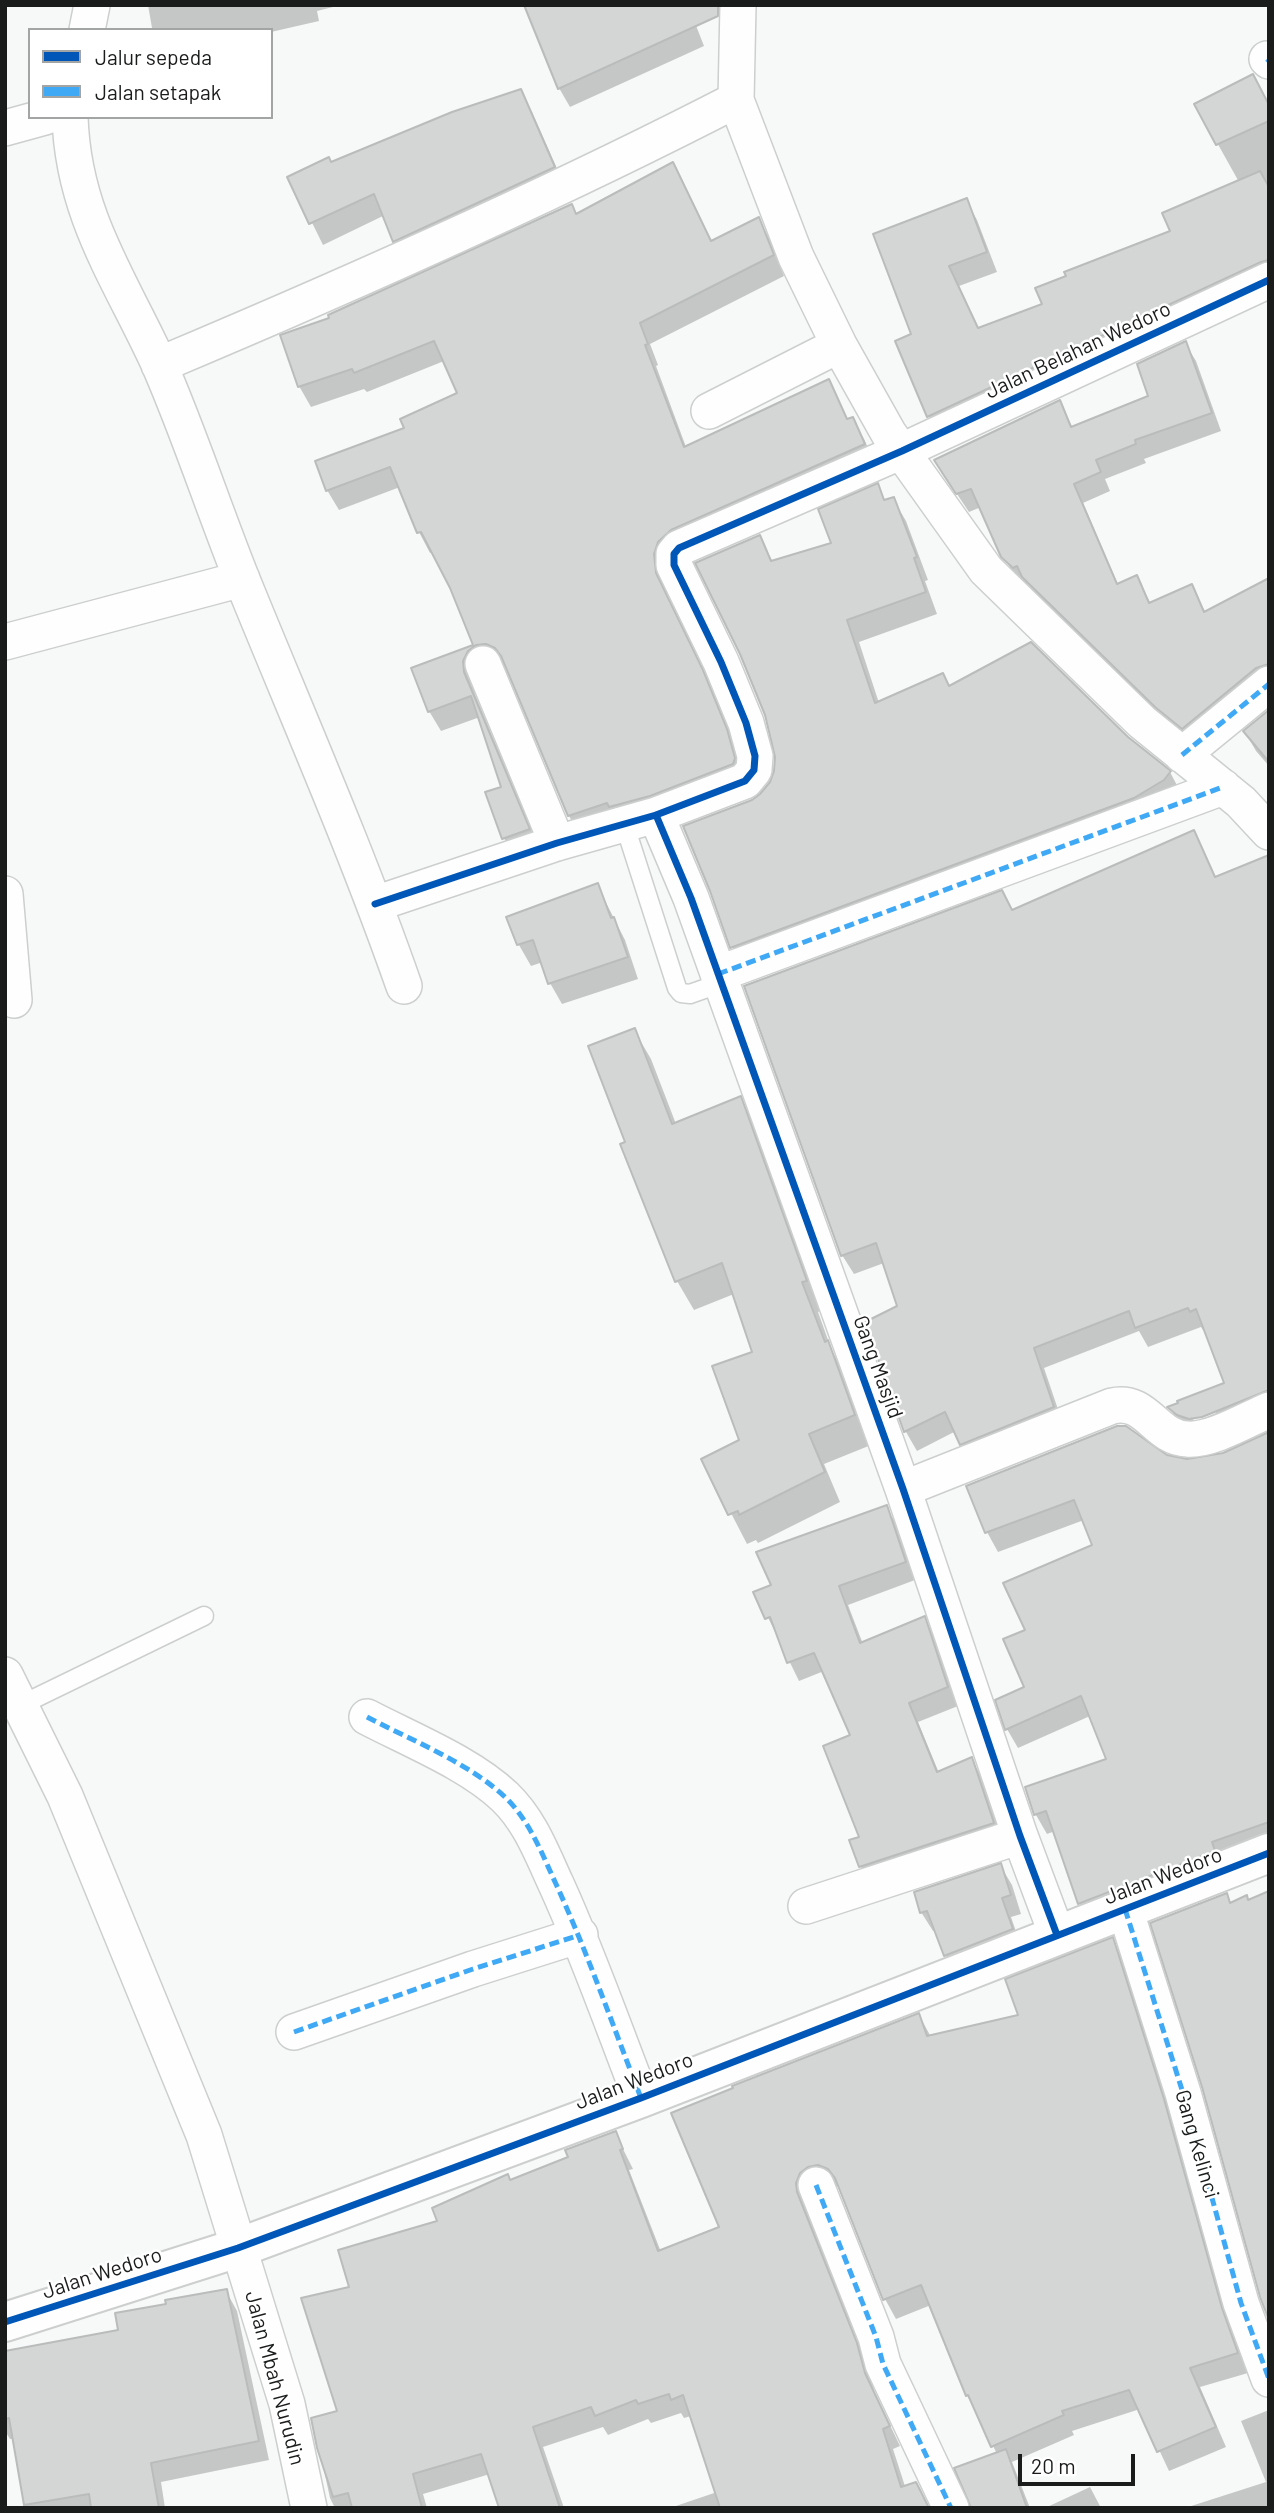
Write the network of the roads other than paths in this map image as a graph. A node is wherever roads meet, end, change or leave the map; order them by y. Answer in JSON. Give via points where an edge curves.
{"nodes":[{"id":1,"x":92,"y":5,"type":"edge"},
{"id":2,"x":738,"y":5,"type":"edge"},
{"id":3,"x":87,"y":28,"type":"edge"},
{"id":4,"x":736,"y":100,"type":"junction"},
{"id":5,"x":38,"y":119,"type":"edge"},
{"id":6,"x":70,"y":119,"type":"edge"},
{"id":7,"x":5,"y":128,"type":"edge"},
{"id":8,"x":1269,"y":280,"type":"edge"},
{"id":9,"x":839,"y":345,"type":"junction"},
{"id":10,"x":159,"y":365,"type":"junction"},
{"id":11,"x":709,"y":411,"type":"dead end"},
{"id":12,"x":902,"y":451,"type":"junction"},
{"id":13,"x":242,"y":579,"type":"junction"},
{"id":14,"x":5,"y":642,"type":"edge"},
{"id":15,"x":483,"y":664,"type":"dead end"},
{"id":16,"x":1269,"y":684,"type":"edge"},
{"id":17,"x":1182,"y":755,"type":"junction"},
{"id":18,"x":1244,"y":794,"type":"edge"},
{"id":19,"x":640,"y":819,"type":"junction"},
{"id":20,"x":1269,"y":832,"type":"edge"},
{"id":21,"x":556,"y":844,"type":"junction"},
{"id":22,"x":5,"y":894,"type":"edge"},
{"id":23,"x":375,"y":904,"type":"junction"},
{"id":24,"x":719,"y":979,"type":"junction"},
{"id":25,"x":404,"y":986,"type":"dead end"},
{"id":26,"x":14,"y":1000,"type":"dead end"},
{"id":27,"x":1269,"y":1410,"type":"edge"},
{"id":28,"x":903,"y":1489,"type":"junction"},
{"id":29,"x":204,"y":1616,"type":"dead end"},
{"id":30,"x":13,"y":1690,"type":"edge"},
{"id":31,"x":367,"y":1717,"type":"dead end"},
{"id":32,"x":1020,"y":1836,"type":"junction"},
{"id":33,"x":1269,"y":1853,"type":"edge"},
{"id":34,"x":806,"y":1906,"type":"dead end"},
{"id":35,"x":1125,"y":1909,"type":"junction"},
{"id":36,"x":580,"y":1935,"type":"junction"},
{"id":37,"x":1057,"y":1935,"type":"junction"},
{"id":38,"x":294,"y":2032,"type":"dead end"},
{"id":39,"x":641,"y":2098,"type":"junction"},
{"id":40,"x":816,"y":2185,"type":"dead end"},
{"id":41,"x":238,"y":2248,"type":"junction"},
{"id":42,"x":5,"y":2322,"type":"edge"},
{"id":43,"x":1269,"y":2379,"type":"edge"},
{"id":44,"x":309,"y":2508,"type":"edge"},
{"id":45,"x":951,"y":2508,"type":"edge"}],
"edges":[{"from":1,"to":3,"type":"street"},
{"from":2,"to":4,"type":"street"},
{"from":4,"to":9,"type":"street","via":[[796,257]]},
{"from":4,"to":10,"type":"street","via":[[616,162]]},
{"from":5,"to":7,"type":"street"},
{"from":6,"to":10,"type":"street","via":[[85,207],[108,265]]},
{"from":8,"to":12,"type":"street","name":"Jalan Belahan Wedoro"},
{"from":9,"to":11,"type":"street"},
{"from":9,"to":12,"type":"street"},
{"from":10,"to":13,"type":"street"},
{"from":12,"to":17,"type":"street","via":[[986,570]]},
{"from":12,"to":19,"type":"street","name":"Jalan Belahan Wedoro","via":[[674,554],[676,572],[746,723],[754,770],[745,781]]},
{"from":13,"to":14,"type":"street"},
{"from":13,"to":23,"type":"street"},
{"from":15,"to":21,"type":"street"},
{"from":16,"to":17,"type":"street"},
{"from":17,"to":18,"type":"street"},
{"from":18,"to":20,"type":"street"},
{"from":18,"to":24,"type":"street"},
{"from":19,"to":21,"type":"street"},
{"from":19,"to":24,"type":"street","name":"Gang Masjid","via":[[691,898]]},
{"from":21,"to":23,"type":"street"},
{"from":22,"to":26,"type":"street"},
{"from":23,"to":25,"type":"street"},
{"from":24,"to":28,"type":"street","name":"Gang Masjid"},
{"from":27,"to":28,"type":"street","via":[[1203,1438],[1183,1439],[1124,1403]]},
{"from":28,"to":32,"type":"street","name":"Gang Masjid"},
{"from":29,"to":30,"type":"lane"},
{"from":30,"to":41,"type":"street","name":"Jalan Mbah Nurudin","via":[[65,1796],[204,2135]]},
{"from":31,"to":36,"type":"street","via":[[460,1766],[505,1797],[533,1834]]},
{"from":32,"to":34,"type":"street"},
{"from":32,"to":37,"type":"street","name":"Gang Masjid"},
{"from":33,"to":35,"type":"street","name":"Jalan Wedoro"},
{"from":35,"to":37,"type":"street","name":"Jalan Wedoro"},
{"from":35,"to":43,"type":"street","name":"Gang Kelinci","via":[[1180,2081],[1241,2303]]},
{"from":36,"to":38,"type":"street"},
{"from":36,"to":39,"type":"street"},
{"from":37,"to":39,"type":"street","name":"Jalan Wedoro"},
{"from":39,"to":41,"type":"street","name":"Jalan Wedoro"},
{"from":40,"to":45,"type":"street","via":[[883,2364]]},
{"from":41,"to":42,"type":"street","name":"Jalan Wedoro"},
{"from":41,"to":44,"type":"street","name":"Jalan Mbah Nurudin","via":[[287,2404]]}]}
